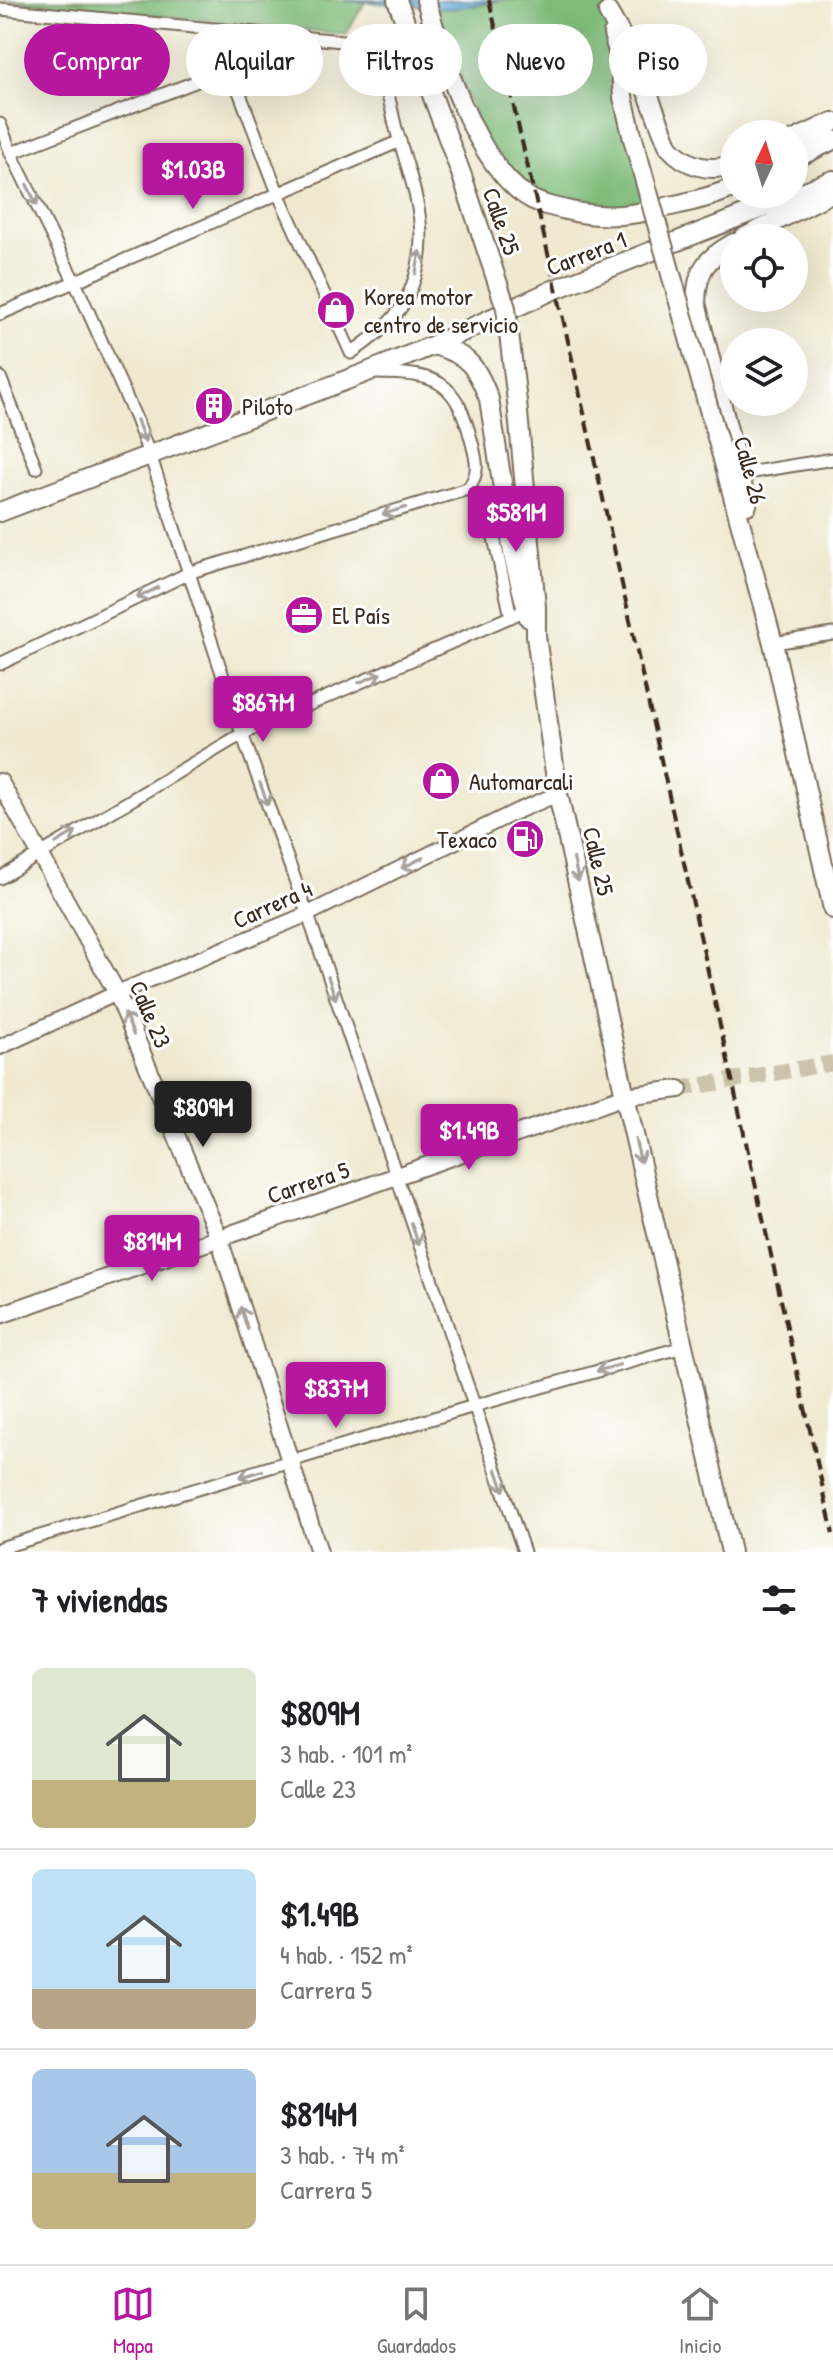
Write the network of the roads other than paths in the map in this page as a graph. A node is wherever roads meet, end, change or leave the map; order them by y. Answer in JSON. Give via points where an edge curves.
{"nodes":[{"id":1,"x":397,"y":0,"type":"edge"},
{"id":2,"x":426,"y":0,"type":"edge"},
{"id":3,"x":606,"y":6,"type":"edge"},
{"id":4,"x":0,"y":9,"type":"edge"},
{"id":5,"x":186,"y":26,"type":"edge"},
{"id":6,"x":323,"y":39,"type":"edge"},
{"id":7,"x":186,"y":86,"type":"edge"},
{"id":8,"x":241,"y":96,"type":"edge"},
{"id":9,"x":833,"y":122,"type":"edge"},
{"id":10,"x":0,"y":124,"type":"edge"},
{"id":11,"x":808,"y":134,"type":"edge"},
{"id":12,"x":833,"y":140,"type":"edge"},
{"id":13,"x":400,"y":141,"type":"junction"},
{"id":14,"x":808,"y":152,"type":"edge"},
{"id":15,"x":11,"y":153,"type":"junction"},
{"id":16,"x":720,"y":168,"type":"edge"},
{"id":17,"x":833,"y":180,"type":"edge"},
{"id":18,"x":720,"y":191,"type":"edge"},
{"id":19,"x":833,"y":192,"type":"edge"},
{"id":20,"x":278,"y":193,"type":"junction"},
{"id":21,"x":770,"y":224,"type":"edge"},
{"id":22,"x":720,"y":251,"type":"edge"},
{"id":23,"x":75,"y":281,"type":"junction"},
{"id":24,"x":0,"y":314,"type":"edge"},
{"id":25,"x":434,"y":345,"type":"junction"},
{"id":26,"x":365,"y":373,"type":"junction"},
{"id":27,"x":0,"y":377,"type":"edge"},
{"id":28,"x":150,"y":455,"type":"junction"},
{"id":29,"x":833,"y":459,"type":"edge"},
{"id":30,"x":36,"y":468,"type":"dead end"},
{"id":31,"x":741,"y":474,"type":"junction"},
{"id":32,"x":468,"y":489,"type":"junction"},
{"id":33,"x":0,"y":512,"type":"edge"},
{"id":34,"x":191,"y":572,"type":"junction"},
{"id":35,"x":518,"y":613,"type":"junction"},
{"id":36,"x":833,"y":634,"type":"edge"},
{"id":37,"x":536,"y":636,"type":"junction"},
{"id":38,"x":773,"y":643,"type":"junction"},
{"id":39,"x":0,"y":664,"type":"edge"},
{"id":40,"x":242,"y":734,"type":"junction"},
{"id":41,"x":0,"y":782,"type":"edge"},
{"id":42,"x":558,"y":794,"type":"junction"},
{"id":43,"x":826,"y":847,"type":"edge"},
{"id":44,"x":39,"y":853,"type":"junction"},
{"id":45,"x":0,"y":878,"type":"edge"},
{"id":46,"x":833,"y":909,"type":"edge"},
{"id":47,"x":308,"y":914,"type":"junction"},
{"id":48,"x":117,"y":993,"type":"junction"},
{"id":49,"x":0,"y":1047,"type":"edge"},
{"id":50,"x":679,"y":1089,"type":"tunnel mouth"},
{"id":51,"x":625,"y":1096,"type":"junction"},
{"id":52,"x":396,"y":1176,"type":"junction"},
{"id":53,"x":219,"y":1238,"type":"junction"},
{"id":54,"x":0,"y":1315,"type":"edge"},
{"id":55,"x":683,"y":1347,"type":"junction"},
{"id":56,"x":474,"y":1406,"type":"junction"},
{"id":57,"x":292,"y":1462,"type":"junction"},
{"id":58,"x":0,"y":1548,"type":"edge"},
{"id":59,"x":319,"y":1552,"type":"edge"},
{"id":60,"x":524,"y":1552,"type":"edge"},
{"id":61,"x":731,"y":1552,"type":"edge"}],
"edges":[{"from":1,"to":37,"type":"main road","name":"Calle 25","bridge":true,"via":[[506,308]]},
{"from":2,"to":18,"type":"main road","name":"Carrera 1","via":[[456,95],[510,183],[528,197],[609,217]]},
{"from":3,"to":16,"type":"main road","via":[[632,54],[669,147],[696,166]]},
{"from":3,"to":38,"type":"main road","name":"Calle 26","bridge":true,"via":[[632,135]]},
{"from":4,"to":5,"type":"street"},
{"from":6,"to":13,"type":"street","via":[[342,41],[367,56],[379,71]]},
{"from":7,"to":15,"type":"street"},
{"from":8,"to":20,"type":"street"},
{"from":9,"to":11,"type":"main road"},
{"from":10,"to":15,"type":"street"},
{"from":12,"to":14,"type":"main road"},
{"from":13,"to":20,"type":"street"},
{"from":20,"to":13,"type":"street","one_way":true,"via":[[351,353],[383,330],[407,297],[420,259],[419,215]]},
{"from":15,"to":23,"type":"street","one_way":true},
{"from":17,"to":25,"type":"main road","name":"Carrera 1","via":[[553,290]]},
{"from":19,"to":21,"type":"main road"},
{"from":20,"to":23,"type":"street"},
{"from":22,"to":31,"type":"main road","via":[[701,271],[696,303]]},
{"from":23,"to":24,"type":"street"},
{"from":23,"to":28,"type":"street","one_way":true},
{"from":25,"to":26,"type":"main road","name":"Carrera 1"},
{"from":25,"to":35,"type":"main road","via":[[470,362],[489,399]]},
{"from":26,"to":28,"type":"main road","name":"Carrera 1"},
{"from":26,"to":32,"type":"street","via":[[425,376],[456,398],[478,466]]},
{"from":27,"to":30,"type":"street"},
{"from":28,"to":33,"type":"main road","name":"Carrera 1"},
{"from":28,"to":34,"type":"street"},
{"from":29,"to":31,"type":"street"},
{"from":31,"to":38,"type":"main road"},
{"from":32,"to":34,"type":"street","one_way":true},
{"from":32,"to":35,"type":"street","via":[[486,500]]},
{"from":34,"to":39,"type":"street","one_way":true},
{"from":34,"to":40,"type":"street"},
{"from":35,"to":37,"type":"main road"},
{"from":40,"to":35,"type":"street","one_way":true},
{"from":36,"to":38,"type":"street"},
{"from":37,"to":42,"type":"main road","name":"Calle 25"},
{"from":38,"to":43,"type":"main road","name":"Calle 26"},
{"from":44,"to":40,"type":"street","one_way":true},
{"from":40,"to":47,"type":"street","one_way":true},
{"from":41,"to":44,"type":"main road","name":"Calle 23"},
{"from":42,"to":47,"type":"street","name":"Carrera 4","one_way":true},
{"from":42,"to":51,"type":"main road","name":"Calle 25","one_way":true},
{"from":43,"to":46,"type":"main road","name":"Calle 26"},
{"from":44,"to":45,"type":"street"},
{"from":44,"to":48,"type":"main road","name":"Calle 23"},
{"from":47,"to":48,"type":"street","name":"Carrera 4"},
{"from":47,"to":52,"type":"street","one_way":true},
{"from":48,"to":49,"type":"street","name":"Carrera 4"},
{"from":53,"to":48,"type":"main road","name":"Calle 23","one_way":true},
{"from":50,"to":51,"type":"main road","name":"Carrera 5"},
{"from":51,"to":52,"type":"main road","name":"Carrera 5"},
{"from":51,"to":55,"type":"main road","name":"Calle 25","one_way":true},
{"from":52,"to":53,"type":"main road","name":"Carrera 5"},
{"from":52,"to":56,"type":"street","one_way":true},
{"from":53,"to":54,"type":"main road","name":"Carrera 5"},
{"from":57,"to":53,"type":"main road","name":"Calle 23","one_way":true},
{"from":55,"to":56,"type":"street","one_way":true},
{"from":55,"to":61,"type":"main road","name":"Calle 25"},
{"from":56,"to":57,"type":"street"},
{"from":56,"to":60,"type":"street","one_way":true},
{"from":57,"to":58,"type":"street","one_way":true},
{"from":57,"to":59,"type":"main road","name":"Calle 23"}]}
